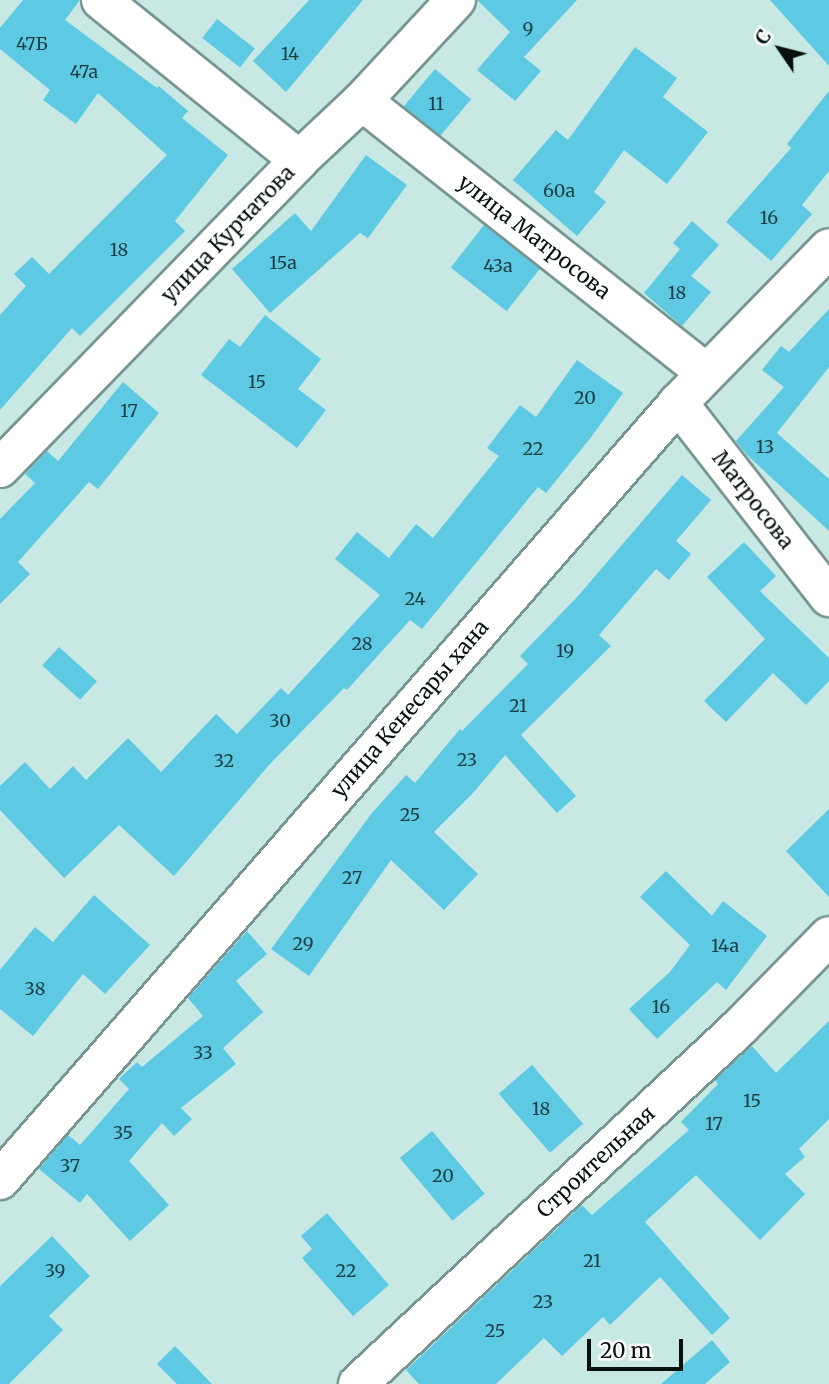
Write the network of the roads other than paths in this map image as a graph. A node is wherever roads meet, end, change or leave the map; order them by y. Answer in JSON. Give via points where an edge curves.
{"nodes":[{"id":1,"x":101,"y":0,"type":"edge"},
{"id":2,"x":456,"y":0,"type":"edge"},
{"id":3,"x":362,"y":101,"type":"junction"},
{"id":4,"x":299,"y":160,"type":"junction"},
{"id":5,"x":829,"y":248,"type":"edge"},
{"id":6,"x":707,"y":373,"type":"junction"},
{"id":7,"x":678,"y":403,"type":"junction"},
{"id":8,"x":0,"y":468,"type":"edge"},
{"id":9,"x":829,"y":597,"type":"edge"},
{"id":10,"x":829,"y":936,"type":"edge"},
{"id":11,"x":0,"y":1180,"type":"edge"},
{"id":12,"x":358,"y":1384,"type":"edge"}],
"edges":[{"from":1,"to":4,"type":"street"},
{"from":2,"to":3,"type":"street","name":"улица Курчатова"},
{"from":3,"to":4,"type":"street","name":"улица Курчатова"},
{"from":3,"to":6,"type":"street","name":"улица Матросова"},
{"from":4,"to":8,"type":"street","name":"улица Курчатова"},
{"from":5,"to":6,"type":"street","name":"улица Кенесары хана"},
{"from":6,"to":7,"type":"street","name":"улица Кенесары хана"},
{"from":7,"to":9,"type":"street","name":"Матросова"},
{"from":7,"to":11,"type":"street","name":"улица Кенесары хана"},
{"from":10,"to":12,"type":"street","name":"Строительная","via":[[740,1027]]}]}
